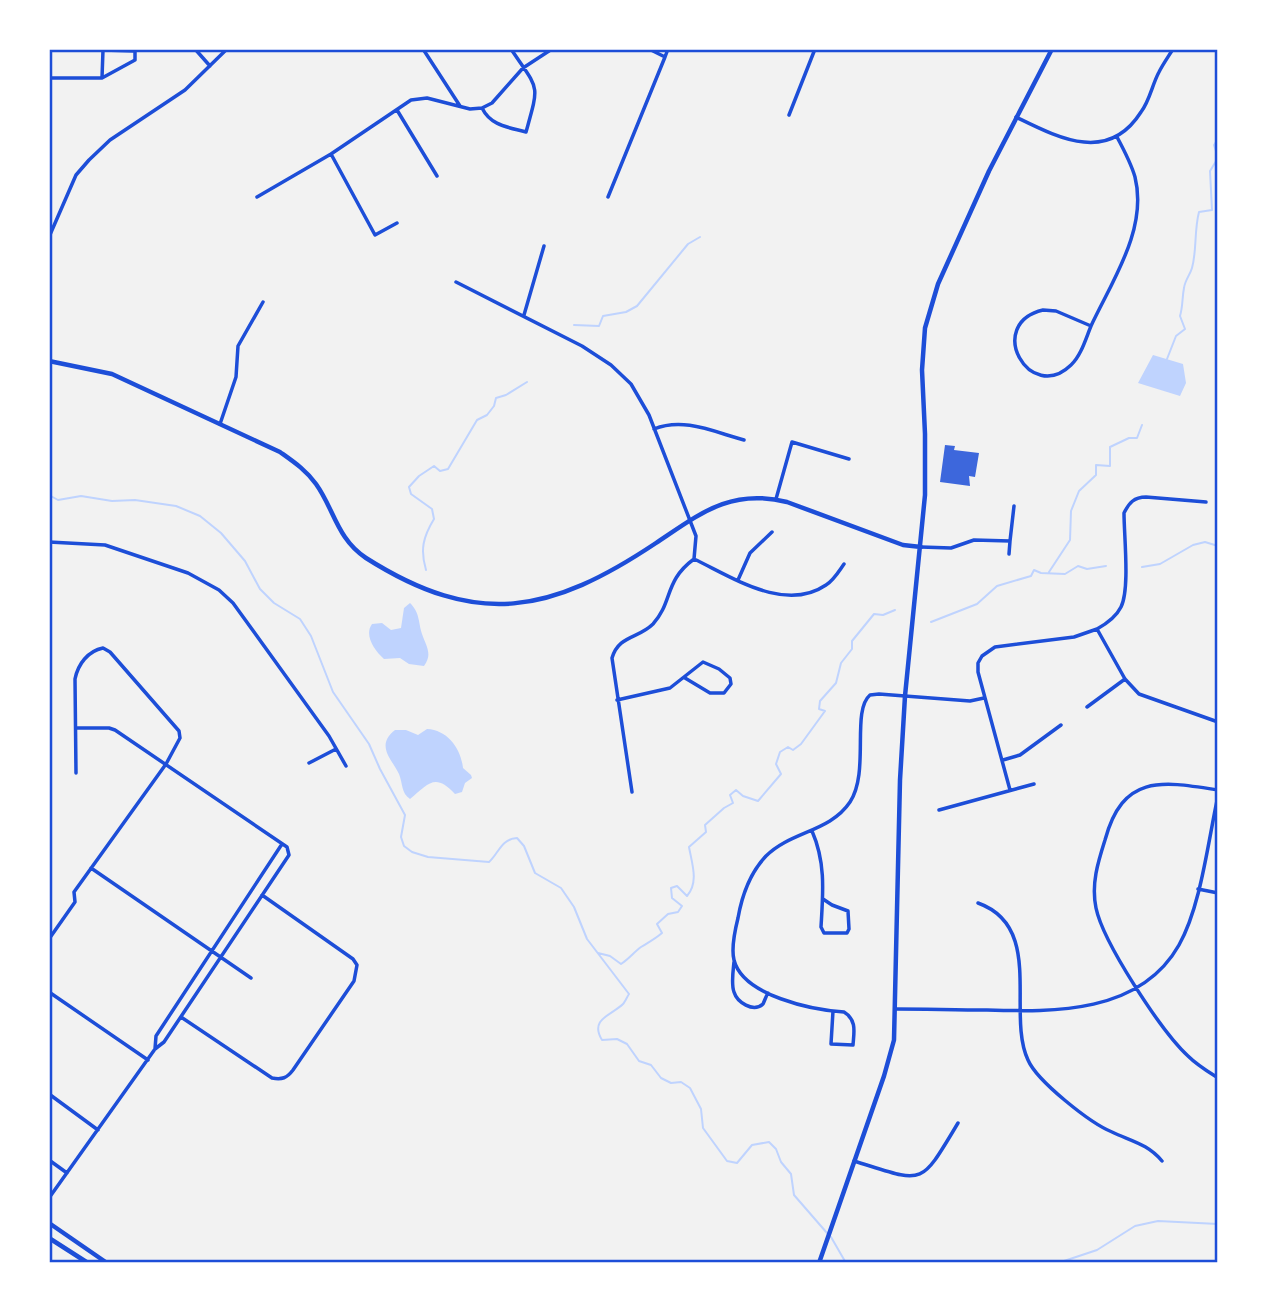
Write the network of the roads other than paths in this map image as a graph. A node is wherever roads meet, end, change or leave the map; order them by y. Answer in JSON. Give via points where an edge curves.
{"nodes":[{"id":1,"x":195,"y":49,"type":"edge"},
{"id":2,"x":228,"y":49,"type":"edge"},
{"id":3,"x":423,"y":49,"type":"edge"},
{"id":4,"x":511,"y":49,"type":"edge"},
{"id":5,"x":552,"y":49,"type":"edge"},
{"id":6,"x":649,"y":49,"type":"edge"},
{"id":7,"x":668,"y":49,"type":"edge"},
{"id":8,"x":815,"y":49,"type":"edge"},
{"id":9,"x":1052,"y":49,"type":"edge"},
{"id":10,"x":1173,"y":49,"type":"edge"},
{"id":11,"x":665,"y":57,"type":"junction"},
{"id":12,"x":210,"y":66,"type":"junction"},
{"id":13,"x":523,"y":68,"type":"junction"},
{"id":14,"x":49,"y":78,"type":"edge"},
{"id":15,"x":102,"y":78,"type":"junction"},
{"id":16,"x":460,"y":106,"type":"junction"},
{"id":17,"x":482,"y":108,"type":"junction"},
{"id":18,"x":397,"y":110,"type":"junction"},
{"id":19,"x":789,"y":115,"type":"dead end"},
{"id":20,"x":1016,"y":117,"type":"junction"},
{"id":21,"x":1117,"y":137,"type":"junction"},
{"id":22,"x":331,"y":154,"type":"junction"},
{"id":23,"x":437,"y":176,"type":"dead end"},
{"id":24,"x":257,"y":197,"type":"dead end"},
{"id":25,"x":608,"y":197,"type":"dead end"},
{"id":26,"x":397,"y":223,"type":"dead end"},
{"id":27,"x":49,"y":237,"type":"edge"},
{"id":28,"x":544,"y":246,"type":"dead end"},
{"id":29,"x":456,"y":282,"type":"dead end"},
{"id":30,"x":263,"y":302,"type":"dead end"},
{"id":31,"x":524,"y":315,"type":"junction"},
{"id":32,"x":1091,"y":326,"type":"junction"},
{"id":33,"x":49,"y":361,"type":"edge"},
{"id":34,"x":220,"y":424,"type":"junction"},
{"id":35,"x":654,"y":429,"type":"junction"},
{"id":36,"x":744,"y":440,"type":"dead end"},
{"id":37,"x":849,"y":459,"type":"dead end"},
{"id":38,"x":776,"y":499,"type":"junction"},
{"id":39,"x":1206,"y":502,"type":"dead end"},
{"id":40,"x":1014,"y":506,"type":"dead end"},
{"id":41,"x":689,"y":521,"type":"junction"},
{"id":42,"x":772,"y":532,"type":"dead end"},
{"id":43,"x":1010,"y":541,"type":"junction"},
{"id":44,"x":49,"y":542,"type":"edge"},
{"id":45,"x":921,"y":547,"type":"junction"},
{"id":46,"x":1009,"y":554,"type":"dead end"},
{"id":47,"x":694,"y":559,"type":"junction"},
{"id":48,"x":844,"y":564,"type":"dead end"},
{"id":49,"x":738,"y":580,"type":"junction"},
{"id":50,"x":1097,"y":629,"type":"junction"},
{"id":51,"x":685,"y":678,"type":"junction"},
{"id":52,"x":1125,"y":679,"type":"junction"},
{"id":53,"x":905,"y":696,"type":"junction"},
{"id":54,"x":984,"y":698,"type":"junction"},
{"id":55,"x":617,"y":700,"type":"junction"},
{"id":56,"x":1087,"y":707,"type":"dead end"},
{"id":57,"x":1218,"y":722,"type":"edge"},
{"id":58,"x":1061,"y":725,"type":"dead end"},
{"id":59,"x":76,"y":728,"type":"junction"},
{"id":60,"x":337,"y":749,"type":"junction"},
{"id":61,"x":1003,"y":760,"type":"junction"},
{"id":62,"x":309,"y":763,"type":"dead end"},
{"id":63,"x":166,"y":764,"type":"junction"},
{"id":64,"x":346,"y":766,"type":"dead end"},
{"id":65,"x":76,"y":773,"type":"dead end"},
{"id":66,"x":1034,"y":784,"type":"dead end"},
{"id":67,"x":1010,"y":790,"type":"junction"},
{"id":68,"x":632,"y":792,"type":"dead end"},
{"id":69,"x":1218,"y":793,"type":"edge"},
{"id":70,"x":939,"y":810,"type":"dead end"},
{"id":71,"x":812,"y":831,"type":"junction"},
{"id":72,"x":282,"y":844,"type":"junction"},
{"id":73,"x":91,"y":868,"type":"junction"},
{"id":74,"x":1198,"y":889,"type":"junction"},
{"id":75,"x":1218,"y":893,"type":"edge"},
{"id":76,"x":262,"y":895,"type":"junction"},
{"id":77,"x":823,"y":899,"type":"junction"},
{"id":78,"x":978,"y":903,"type":"dead end"},
{"id":79,"x":49,"y":939,"type":"edge"},
{"id":80,"x":211,"y":950,"type":"junction"},
{"id":81,"x":222,"y":958,"type":"junction"},
{"id":82,"x":734,"y":960,"type":"junction"},
{"id":83,"x":251,"y":978,"type":"dead end"},
{"id":84,"x":1136,"y":987,"type":"junction"},
{"id":85,"x":49,"y":992,"type":"edge"},
{"id":86,"x":768,"y":993,"type":"junction"},
{"id":87,"x":896,"y":1009,"type":"junction"},
{"id":88,"x":833,"y":1011,"type":"junction"},
{"id":89,"x":1022,"y":1011,"type":"junction"},
{"id":90,"x":181,"y":1017,"type":"junction"},
{"id":91,"x":155,"y":1049,"type":"junction"},
{"id":92,"x":148,"y":1060,"type":"junction"},
{"id":93,"x":1218,"y":1078,"type":"edge"},
{"id":94,"x":49,"y":1094,"type":"edge"},
{"id":95,"x":958,"y":1123,"type":"dead end"},
{"id":96,"x":98,"y":1130,"type":"junction"},
{"id":97,"x":49,"y":1160,"type":"edge"},
{"id":98,"x":854,"y":1161,"type":"junction"},
{"id":99,"x":1162,"y":1161,"type":"dead end"},
{"id":100,"x":67,"y":1172,"type":"junction"},
{"id":101,"x":49,"y":1198,"type":"edge"},
{"id":102,"x":49,"y":1223,"type":"edge"},
{"id":103,"x":49,"y":1238,"type":"edge"},
{"id":104,"x":88,"y":1263,"type":"edge"},
{"id":105,"x":107,"y":1263,"type":"edge"},
{"id":106,"x":819,"y":1263,"type":"edge"}],
"edges":[{"from":1,"to":12,"type":"street"},
{"from":2,"to":12,"type":"street"},
{"from":3,"to":16,"type":"street"},
{"from":4,"to":13,"type":"street"},
{"from":5,"to":13,"type":"street"},
{"from":6,"to":11,"type":"street"},
{"from":7,"to":11,"type":"street"},
{"from":8,"to":19,"type":"street"},
{"from":9,"to":20,"type":"street"},
{"from":10,"to":21,"type":"street","via":[[1141,113]]},
{"from":11,"to":25,"type":"street"},
{"from":12,"to":27,"type":"street","via":[[185,90],[89,159],[76,175]]},
{"from":13,"to":17,"type":"street","via":[[501,95]]},
{"from":13,"to":17,"type":"street","via":[[536,94],[526,132],[498,124]]},
{"from":14,"to":15,"type":"street"},
{"from":15,"to":15,"type":"street","via":[[103,50],[135,51],[135,60]]},
{"from":16,"to":17,"type":"street"},
{"from":16,"to":18,"type":"street","via":[[419,98]]},
{"from":18,"to":22,"type":"street"},
{"from":18,"to":23,"type":"street"},
{"from":20,"to":21,"type":"street","via":[[1072,142]]},
{"from":20,"to":45,"type":"street","via":[[929,308],[922,370],[925,471]]},
{"from":21,"to":32,"type":"street","via":[[1135,177],[1138,216]]},
{"from":22,"to":24,"type":"street"},
{"from":22,"to":26,"type":"street","via":[[375,235]]},
{"from":28,"to":31,"type":"street"},
{"from":29,"to":31,"type":"street"},
{"from":30,"to":34,"type":"street","via":[[238,346],[236,377]]},
{"from":31,"to":35,"type":"street","via":[[611,365],[631,384]]},
{"from":32,"to":32,"type":"street","via":[[1076,359],[1060,373],[1039,375],[1020,361],[1014,342],[1018,328],[1035,312],[1056,311]]},
{"from":33,"to":34,"type":"street","via":[[112,374]]},
{"from":34,"to":41,"type":"street","via":[[301,466],[317,486],[332,518],[365,557],[453,598],[478,604],[513,604],[562,593],[630,560]]},
{"from":35,"to":36,"type":"street","via":[[680,422]]},
{"from":35,"to":41,"type":"street"},
{"from":37,"to":38,"type":"street","via":[[792,442]]},
{"from":38,"to":41,"type":"street","via":[[727,501]]},
{"from":38,"to":45,"type":"street","via":[[903,545]]},
{"from":39,"to":50,"type":"street","via":[[1138,497],[1128,504],[1124,513],[1125,596],[1120,610]]},
{"from":40,"to":43,"type":"street"},
{"from":41,"to":47,"type":"street","via":[[697,544]]},
{"from":42,"to":49,"type":"street","via":[[750,553]]},
{"from":43,"to":45,"type":"street"},
{"from":43,"to":46,"type":"street"},
{"from":44,"to":60,"type":"street","via":[[105,545],[188,573],[219,590]]},
{"from":45,"to":53,"type":"street"},
{"from":47,"to":49,"type":"street"},
{"from":47,"to":55,"type":"street","via":[[676,576],[652,624],[615,649],[612,668]]},
{"from":48,"to":49,"type":"street","via":[[825,586],[797,596],[774,594]]},
{"from":50,"to":52,"type":"street"},
{"from":50,"to":54,"type":"street","via":[[988,651],[978,663]]},
{"from":51,"to":51,"type":"street","via":[[698,665],[708,663],[730,678],[731,684],[724,693],[710,693]]},
{"from":51,"to":55,"type":"street","via":[[670,688]]},
{"from":52,"to":56,"type":"street"},
{"from":52,"to":57,"type":"street","via":[[1146,698]]},
{"from":53,"to":54,"type":"street"},
{"from":53,"to":71,"type":"street","via":[[879,694],[865,699],[858,787],[842,812]]},
{"from":53,"to":87,"type":"street"},
{"from":54,"to":61,"type":"street"},
{"from":55,"to":68,"type":"street"},
{"from":58,"to":61,"type":"street","via":[[1020,755]]},
{"from":59,"to":63,"type":"street","via":[[116,730]]},
{"from":59,"to":63,"type":"street","via":[[78,667],[103,648],[178,731],[180,738]]},
{"from":59,"to":65,"type":"street"},
{"from":60,"to":62,"type":"street"},
{"from":60,"to":64,"type":"street"},
{"from":61,"to":67,"type":"street"},
{"from":63,"to":72,"type":"street"},
{"from":63,"to":73,"type":"street"},
{"from":66,"to":67,"type":"street"},
{"from":67,"to":70,"type":"street"},
{"from":69,"to":74,"type":"street"},
{"from":69,"to":84,"type":"street","via":[[1174,783],[1154,785],[1122,801],[1108,826],[1095,873],[1096,907],[1106,935]]},
{"from":71,"to":77,"type":"street","via":[[823,864]]},
{"from":71,"to":82,"type":"street","via":[[778,845],[756,869],[740,905]]},
{"from":72,"to":76,"type":"street","via":[[289,855]]},
{"from":72,"to":80,"type":"street"},
{"from":73,"to":79,"type":"street","via":[[74,892],[75,902]]},
{"from":73,"to":80,"type":"street"},
{"from":74,"to":75,"type":"street"},
{"from":74,"to":84,"type":"street","via":[[1178,947],[1159,970]]},
{"from":76,"to":81,"type":"street"},
{"from":76,"to":90,"type":"street","via":[[354,958],[354,981],[288,1077],[281,1080]]},
{"from":77,"to":77,"type":"street","via":[[822,931],[847,933],[848,911]]},
{"from":78,"to":89,"type":"street","via":[[1002,917],[1012,937],[1021,971]]},
{"from":80,"to":81,"type":"street"},
{"from":80,"to":91,"type":"street","via":[[156,1036]]},
{"from":81,"to":83,"type":"street"},
{"from":81,"to":90,"type":"street"},
{"from":82,"to":86,"type":"street","via":[[748,982]]},
{"from":82,"to":86,"type":"street","via":[[732,988],[741,1003],[757,1006]]},
{"from":84,"to":89,"type":"street","via":[[1084,1007]]},
{"from":84,"to":93,"type":"street","via":[[1166,1032]]},
{"from":85,"to":92,"type":"street"},
{"from":86,"to":88,"type":"street"},
{"from":87,"to":89,"type":"street"},
{"from":87,"to":98,"type":"street","via":[[892,1050]]},
{"from":88,"to":88,"type":"street","via":[[844,1012],[854,1021],[853,1045],[831,1044]]},
{"from":89,"to":99,"type":"street","via":[[1023,1047],[1042,1079],[1093,1122],[1145,1145]]},
{"from":90,"to":91,"type":"street"},
{"from":91,"to":92,"type":"street"},
{"from":92,"to":96,"type":"street"},
{"from":94,"to":96,"type":"street"},
{"from":95,"to":98,"type":"street","via":[[936,1161],[919,1175],[907,1177]]},
{"from":96,"to":100,"type":"street"},
{"from":97,"to":100,"type":"street"},
{"from":98,"to":106,"type":"street"},
{"from":100,"to":101,"type":"street"},
{"from":102,"to":105,"type":"street"},
{"from":103,"to":104,"type":"street"}]}
